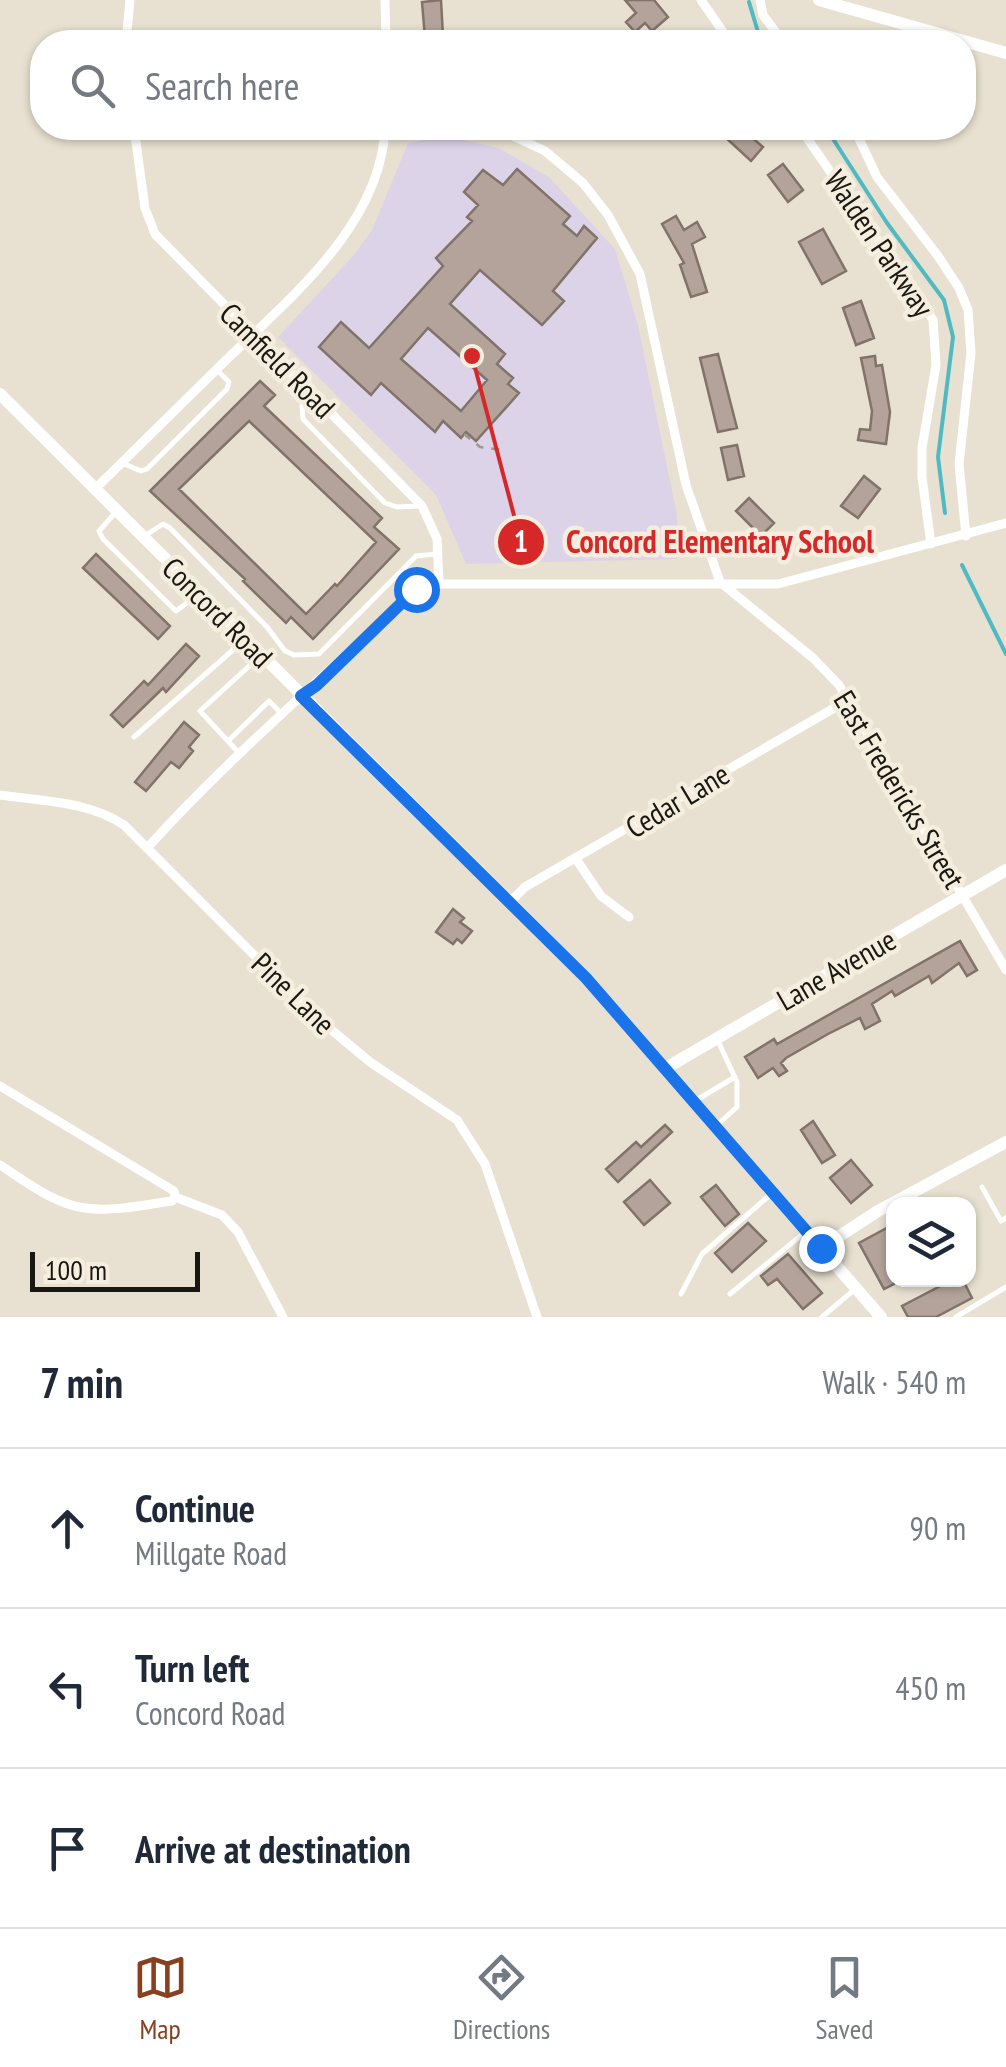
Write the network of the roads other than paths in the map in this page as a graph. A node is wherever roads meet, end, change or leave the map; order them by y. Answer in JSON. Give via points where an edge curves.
{"nodes":[{"id":1,"x":130,"y":0,"type":"edge"},
{"id":2,"x":385,"y":0,"type":"edge"},
{"id":3,"x":701,"y":0,"type":"edge"},
{"id":4,"x":760,"y":0,"type":"edge"},
{"id":5,"x":819,"y":0,"type":"edge"},
{"id":6,"x":127,"y":30,"type":"edge"},
{"id":7,"x":386,"y":30,"type":"edge"},
{"id":8,"x":722,"y":30,"type":"edge"},
{"id":9,"x":774,"y":30,"type":"edge"},
{"id":10,"x":925,"y":30,"type":"edge"},
{"id":11,"x":976,"y":44,"type":"edge"},
{"id":12,"x":1006,"y":53,"type":"edge"},
{"id":13,"x":136,"y":140,"type":"edge"},
{"id":14,"x":382,"y":140,"type":"edge"},
{"id":15,"x":522,"y":140,"type":"edge"},
{"id":16,"x":808,"y":140,"type":"edge"},
{"id":17,"x":860,"y":140,"type":"edge"},
{"id":18,"x":253,"y":333,"type":"junction"},
{"id":19,"x":216,"y":369,"type":"junction"},
{"id":20,"x":309,"y":392,"type":"junction"},
{"id":21,"x":0,"y":394,"type":"edge"},
{"id":22,"x":122,"y":462,"type":"junction"},
{"id":23,"x":95,"y":489,"type":"junction"},
{"id":24,"x":422,"y":506,"type":"junction"},
{"id":25,"x":117,"y":511,"type":"junction"},
{"id":26,"x":1006,"y":523,"type":"edge"},
{"id":27,"x":966,"y":536,"type":"junction"},
{"id":28,"x":143,"y":537,"type":"junction"},
{"id":29,"x":932,"y":544,"type":"junction"},
{"id":30,"x":439,"y":554,"type":"junction"},
{"id":31,"x":439,"y":582,"type":"junction"},
{"id":32,"x":720,"y":582,"type":"junction"},
{"id":33,"x":200,"y":594,"type":"junction"},
{"id":34,"x":242,"y":636,"type":"junction"},
{"id":35,"x":261,"y":655,"type":"junction"},
{"id":36,"x":301,"y":696,"type":"junction"},
{"id":37,"x":848,"y":700,"type":"junction"},
{"id":38,"x":281,"y":712,"type":"junction"},
{"id":39,"x":134,"y":737,"type":"dead end"},
{"id":40,"x":228,"y":740,"type":"junction"},
{"id":41,"x":239,"y":753,"type":"junction"},
{"id":42,"x":0,"y":795,"type":"edge"},
{"id":43,"x":149,"y":846,"type":"junction"},
{"id":44,"x":576,"y":858,"type":"junction"},
{"id":45,"x":1006,"y":870,"type":"edge"},
{"id":46,"x":964,"y":894,"type":"junction"},
{"id":47,"x":508,"y":902,"type":"junction"},
{"id":48,"x":629,"y":917,"type":"dead end"},
{"id":49,"x":1006,"y":970,"type":"edge"},
{"id":50,"x":717,"y":1038,"type":"junction"},
{"id":51,"x":666,"y":1068,"type":"junction"},
{"id":52,"x":734,"y":1077,"type":"junction"},
{"id":53,"x":0,"y":1086,"type":"edge"},
{"id":54,"x":695,"y":1101,"type":"junction"},
{"id":55,"x":717,"y":1125,"type":"junction"},
{"id":56,"x":1006,"y":1142,"type":"edge"},
{"id":57,"x":0,"y":1165,"type":"edge"},
{"id":58,"x":982,"y":1187,"type":"dead end"},
{"id":59,"x":774,"y":1192,"type":"junction"},
{"id":60,"x":175,"y":1197,"type":"junction"},
{"id":61,"x":1003,"y":1220,"type":"edge"},
{"id":62,"x":1006,"y":1229,"type":"edge"},
{"id":63,"x":806,"y":1231,"type":"junction"},
{"id":64,"x":821,"y":1248,"type":"junction"},
{"id":65,"x":1006,"y":1287,"type":"edge"},
{"id":66,"x":856,"y":1288,"type":"junction"},
{"id":67,"x":681,"y":1294,"type":"dead end"},
{"id":68,"x":730,"y":1294,"type":"dead end"},
{"id":69,"x":283,"y":1317,"type":"edge"},
{"id":70,"x":536,"y":1317,"type":"edge"},
{"id":71,"x":822,"y":1317,"type":"edge"},
{"id":72,"x":881,"y":1317,"type":"edge"},
{"id":73,"x":956,"y":1317,"type":"edge"}],
"edges":[{"from":1,"to":6,"type":"street"},
{"from":2,"to":7,"type":"street"},
{"from":3,"to":8,"type":"street"},
{"from":4,"to":9,"type":"street"},
{"from":5,"to":10,"type":"street"},
{"from":11,"to":12,"type":"street"},
{"from":13,"to":18,"type":"street","name":"Camfield Road","via":[[155,234]]},
{"from":14,"to":18,"type":"street","via":[[372,188],[348,230]]},
{"from":15,"to":32,"type":"street","via":[[583,183],[640,274],[686,485]]},
{"from":16,"to":29,"type":"street","name":"Walden Parkway","via":[[934,320],[936,365],[922,462]]},
{"from":17,"to":27,"type":"street","name":"Walden Parkway","via":[[877,177],[938,256],[968,310],[971,353],[960,435]]},
{"from":18,"to":19,"type":"street"},
{"from":18,"to":20,"type":"street","name":"Camfield Road"},
{"from":19,"to":22,"type":"street"},
{"from":19,"to":22,"type":"lane","via":[[230,382],[228,389],[180,439],[147,469]]},
{"from":20,"to":24,"type":"street","name":"Camfield Road"},
{"from":20,"to":24,"type":"lane","via":[[303,419],[384,503]]},
{"from":21,"to":23,"type":"street","name":"Concord Road"},
{"from":22,"to":23,"type":"street"},
{"from":23,"to":25,"type":"street","name":"Concord Road"},
{"from":24,"to":30,"type":"street","name":"Camfield Road"},
{"from":25,"to":28,"type":"street","name":"Concord Road"},
{"from":25,"to":33,"type":"lane","via":[[100,531],[103,539],[176,611]]},
{"from":26,"to":27,"type":"street"},
{"from":27,"to":29,"type":"street"},
{"from":28,"to":30,"type":"lane","via":[[164,524],[170,528],[286,651],[313,656],[416,556]]},
{"from":28,"to":33,"type":"street","name":"Concord Road"},
{"from":29,"to":32,"type":"street","via":[[778,584]]},
{"from":30,"to":31,"type":"street","name":"Camfield Road"},
{"from":31,"to":32,"type":"street"},
{"from":31,"to":36,"type":"street","via":[[416,589]]},
{"from":32,"to":37,"type":"street","name":"East Fredericks Street","via":[[813,658]]},
{"from":33,"to":34,"type":"street","name":"Concord Road"},
{"from":34,"to":35,"type":"street","name":"Concord Road"},
{"from":34,"to":39,"type":"lane"},
{"from":35,"to":36,"type":"street","name":"Concord Road"},
{"from":35,"to":40,"type":"lane","via":[[200,711]]},
{"from":36,"to":38,"type":"street"},
{"from":36,"to":47,"type":"street","name":"Concord Road"},
{"from":37,"to":44,"type":"street","name":"Cedar Lane"},
{"from":37,"to":46,"type":"street","name":"East Fredericks Street"},
{"from":38,"to":40,"type":"lane","via":[[270,700]]},
{"from":38,"to":41,"type":"street"},
{"from":40,"to":41,"type":"lane"},
{"from":41,"to":43,"type":"street"},
{"from":42,"to":43,"type":"street","name":"Pine Lane","via":[[97,811]]},
{"from":43,"to":70,"type":"street","name":"Pine Lane","via":[[316,1018],[457,1120],[485,1164]]},
{"from":44,"to":47,"type":"street","name":"Cedar Lane"},
{"from":44,"to":48,"type":"street","via":[[602,896]]},
{"from":45,"to":46,"type":"street","name":"Lane Avenue"},
{"from":46,"to":49,"type":"street","name":"East Fredericks Street"},
{"from":46,"to":50,"type":"street","name":"Lane Avenue"},
{"from":47,"to":51,"type":"street","name":"Concord Road"},
{"from":50,"to":51,"type":"street","name":"Lane Avenue"},
{"from":50,"to":52,"type":"lane"},
{"from":51,"to":54,"type":"street","name":"Concord Road"},
{"from":52,"to":54,"type":"lane"},
{"from":52,"to":55,"type":"lane","via":[[737,1107]]},
{"from":53,"to":60,"type":"street"},
{"from":54,"to":55,"type":"street","name":"Concord Road"},
{"from":55,"to":59,"type":"street","name":"Concord Road"},
{"from":56,"to":64,"type":"street"},
{"from":57,"to":60,"type":"street","via":[[62,1202],[86,1208]]},
{"from":58,"to":61,"type":"lane"},
{"from":59,"to":63,"type":"street","name":"Concord Road"},
{"from":59,"to":67,"type":"lane","via":[[702,1254]]},
{"from":60,"to":69,"type":"street","via":[[222,1216],[238,1232]]},
{"from":61,"to":62,"type":"lane"},
{"from":63,"to":64,"type":"street","name":"Concord Road"},
{"from":63,"to":68,"type":"lane"},
{"from":64,"to":66,"type":"street","name":"Concord Road"},
{"from":65,"to":73,"type":"lane"},
{"from":66,"to":71,"type":"lane"},
{"from":66,"to":72,"type":"street","name":"Concord Road"}]}
